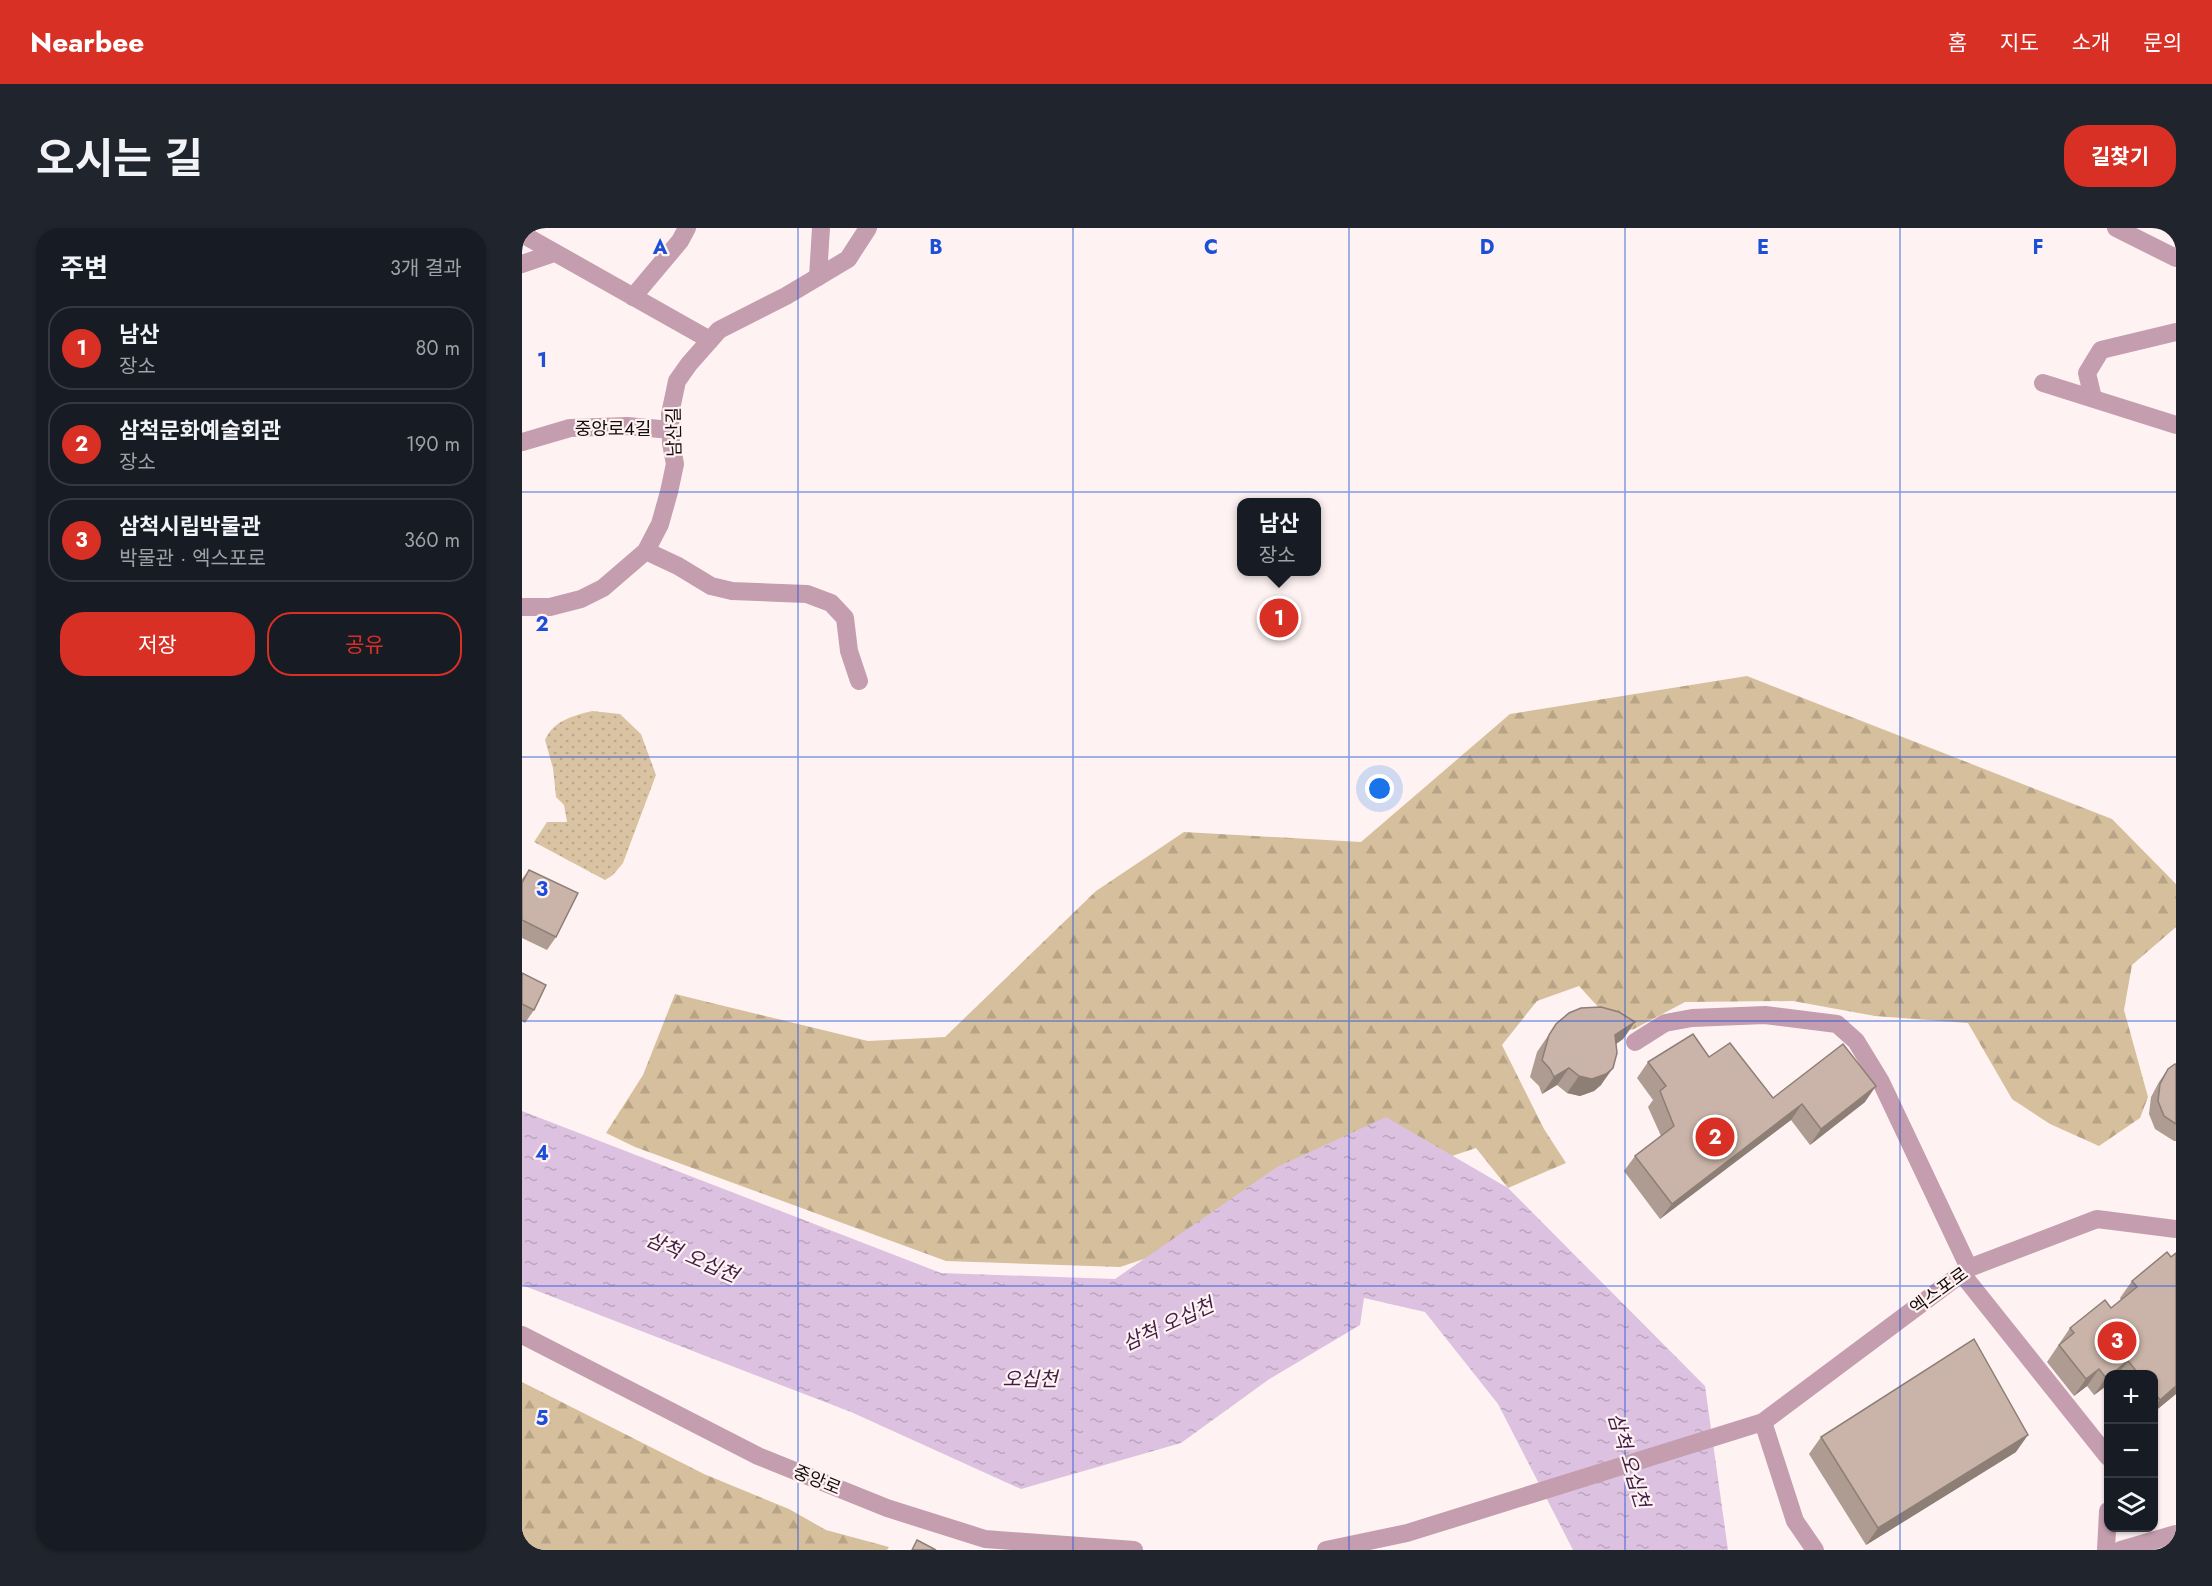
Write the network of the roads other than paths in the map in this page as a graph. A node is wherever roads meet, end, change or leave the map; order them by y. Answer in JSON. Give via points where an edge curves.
{"nodes":[{"id":1,"x":687,"y":228,"type":"edge"},
{"id":2,"x":821,"y":228,"type":"edge"},
{"id":3,"x":868,"y":228,"type":"edge"},
{"id":4,"x":2116,"y":228,"type":"edge"},
{"id":5,"x":522,"y":234,"type":"edge"},
{"id":6,"x":554,"y":253,"type":"junction"},
{"id":7,"x":2176,"y":258,"type":"edge"},
{"id":8,"x":522,"y":264,"type":"edge"},
{"id":9,"x":818,"y":277,"type":"junction"},
{"id":10,"x":633,"y":297,"type":"junction"},
{"id":11,"x":2176,"y":332,"type":"edge"},
{"id":12,"x":710,"y":340,"type":"junction"},
{"id":13,"x":2043,"y":383,"type":"dead end"},
{"id":14,"x":2092,"y":398,"type":"junction"},
{"id":15,"x":2176,"y":425,"type":"edge"},
{"id":16,"x":670,"y":430,"type":"junction"},
{"id":17,"x":522,"y":442,"type":"edge"},
{"id":18,"x":646,"y":551,"type":"junction"},
{"id":19,"x":522,"y":607,"type":"edge"},
{"id":20,"x":859,"y":681,"type":"dead end"},
{"id":21,"x":1635,"y":1042,"type":"dead end"},
{"id":22,"x":2176,"y":1229,"type":"edge"},
{"id":23,"x":1965,"y":1271,"type":"junction"},
{"id":24,"x":522,"y":1335,"type":"edge"},
{"id":25,"x":1763,"y":1422,"type":"junction"},
{"id":26,"x":2104,"y":1451,"type":"edge"},
{"id":27,"x":2107,"y":1532,"type":"edge"},
{"id":28,"x":2176,"y":1534,"type":"edge"},
{"id":29,"x":986,"y":1544,"type":"edge"},
{"id":30,"x":1134,"y":1550,"type":"edge"},
{"id":31,"x":1326,"y":1550,"type":"edge"},
{"id":32,"x":1815,"y":1550,"type":"edge"},
{"id":33,"x":2106,"y":1550,"type":"edge"},
{"id":34,"x":2121,"y":1550,"type":"edge"}],
"edges":[{"from":1,"to":10,"type":"street"},
{"from":2,"to":9,"type":"street"},
{"from":3,"to":9,"type":"street","name":"남산길","via":[[848,259]]},
{"from":4,"to":7,"type":"street"},
{"from":5,"to":6,"type":"street"},
{"from":6,"to":8,"type":"street"},
{"from":6,"to":10,"type":"street"},
{"from":9,"to":12,"type":"street","name":"남산길","via":[[719,330]]},
{"from":10,"to":12,"type":"street"},
{"from":11,"to":14,"type":"street","via":[[2100,350],[2087,373]]},
{"from":12,"to":16,"type":"street","name":"남산길","via":[[677,381]]},
{"from":13,"to":14,"type":"street"},
{"from":14,"to":15,"type":"street"},
{"from":16,"to":17,"type":"street","name":"중앙로4길","via":[[627,426],[570,428]]},
{"from":16,"to":18,"type":"street","name":"남산길","via":[[675,464],[660,525]]},
{"from":18,"to":19,"type":"street","name":"남산길","via":[[603,588],[581,599],[550,607]]},
{"from":18,"to":20,"type":"street","via":[[711,586],[732,591],[807,594],[831,603],[845,618],[849,651]]},
{"from":21,"to":23,"type":"street","via":[[1665,1023],[1692,1018],[1766,1015],[1837,1024],[1856,1041],[1881,1082]]},
{"from":22,"to":23,"type":"street","name":"엑스포로","via":[[2097,1219]]},
{"from":23,"to":25,"type":"street","name":"엑스포로"},
{"from":23,"to":26,"type":"street"},
{"from":24,"to":29,"type":"street","name":"중앙로","via":[[758,1456]]},
{"from":25,"to":31,"type":"street","name":"엑스포로","via":[[1407,1533]]},
{"from":25,"to":32,"type":"street","via":[[1796,1521]]},
{"from":27,"to":33,"type":"street"},
{"from":28,"to":34,"type":"street"},
{"from":29,"to":30,"type":"street","name":"중앙로"}]}
